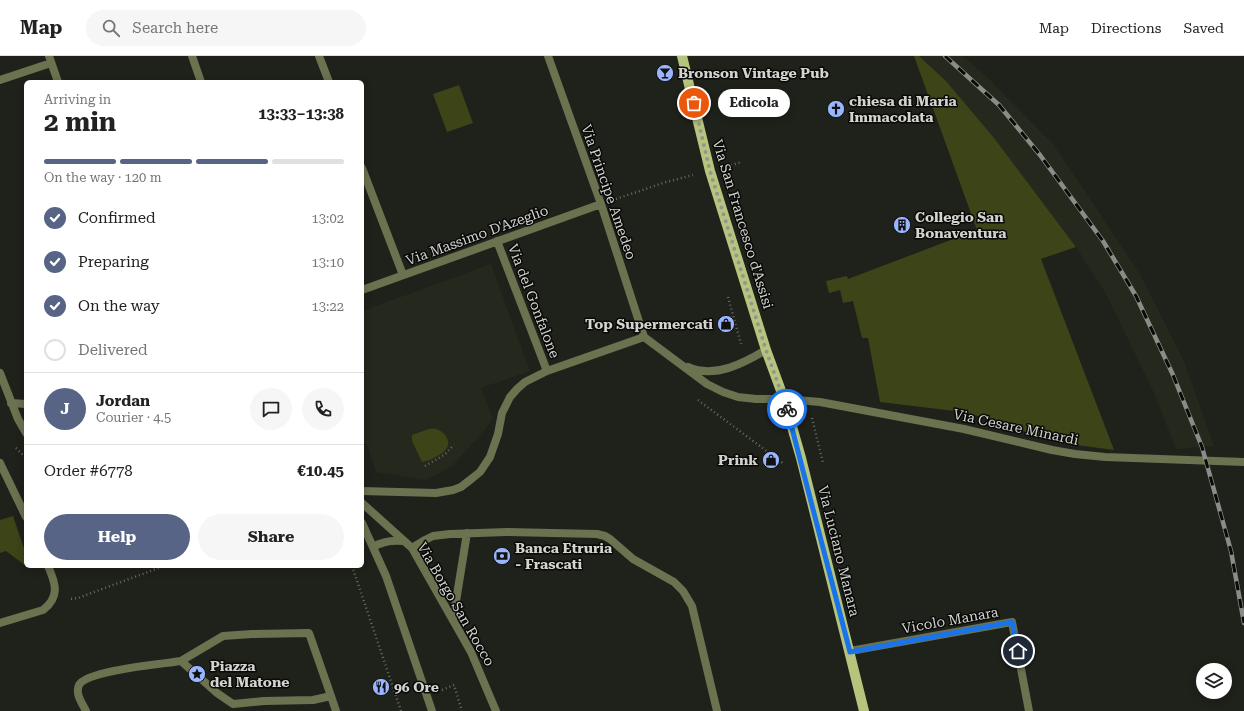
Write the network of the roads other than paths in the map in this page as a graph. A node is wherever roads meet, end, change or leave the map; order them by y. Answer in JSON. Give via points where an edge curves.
{"nodes":[{"id":1,"x":192,"y":56,"type":"edge"},
{"id":2,"x":319,"y":56,"type":"edge"},
{"id":3,"x":548,"y":56,"type":"edge"},
{"id":4,"x":682,"y":56,"type":"edge"},
{"id":5,"x":50,"y":59,"type":"edge"},
{"id":6,"x":0,"y":80,"type":"edge"},
{"id":7,"x":57,"y":80,"type":"edge"},
{"id":8,"x":200,"y":80,"type":"edge"},
{"id":9,"x":328,"y":80,"type":"edge"},
{"id":10,"x":364,"y":173,"type":"edge"},
{"id":11,"x":601,"y":204,"type":"junction"},
{"id":12,"x":497,"y":241,"type":"junction"},
{"id":13,"x":403,"y":275,"type":"junction"},
{"id":14,"x":364,"y":289,"type":"edge"},
{"id":15,"x":644,"y":337,"type":"junction"},
{"id":16,"x":766,"y":350,"type":"junction"},
{"id":17,"x":677,"y":362,"type":"junction"},
{"id":18,"x":547,"y":371,"type":"junction"},
{"id":19,"x":0,"y":374,"type":"edge"},
{"id":20,"x":784,"y":399,"type":"junction"},
{"id":21,"x":11,"y":402,"type":"junction"},
{"id":22,"x":24,"y":404,"type":"edge"},
{"id":23,"x":24,"y":430,"type":"edge"},
{"id":24,"x":1244,"y":462,"type":"edge"},
{"id":25,"x":0,"y":463,"type":"edge"},
{"id":26,"x":364,"y":491,"type":"edge"},
{"id":27,"x":364,"y":505,"type":"edge"},
{"id":28,"x":24,"y":513,"type":"edge"},
{"id":29,"x":364,"y":527,"type":"edge"},
{"id":30,"x":468,"y":533,"type":"junction"},
{"id":31,"x":403,"y":541,"type":"junction"},
{"id":32,"x":373,"y":547,"type":"junction"},
{"id":33,"x":412,"y":548,"type":"junction"},
{"id":34,"x":49,"y":568,"type":"edge"},
{"id":35,"x":453,"y":620,"type":"junction"},
{"id":36,"x":0,"y":623,"type":"edge"},
{"id":37,"x":850,"y":652,"type":"junction"},
{"id":38,"x":181,"y":661,"type":"junction"},
{"id":39,"x":331,"y":696,"type":"junction"},
{"id":40,"x":86,"y":711,"type":"edge"},
{"id":41,"x":336,"y":711,"type":"edge"},
{"id":42,"x":432,"y":711,"type":"edge"},
{"id":43,"x":496,"y":711,"type":"edge"},
{"id":44,"x":717,"y":711,"type":"edge"},
{"id":45,"x":864,"y":711,"type":"edge"},
{"id":46,"x":1029,"y":711,"type":"edge"}],
"edges":[{"from":1,"to":8,"type":"street"},
{"from":2,"to":9,"type":"street"},
{"from":3,"to":11,"type":"street","name":"Via Principe Amedeo"},
{"from":4,"to":16,"type":"main road","name":"Via San Francesco d'Assisi","via":[[710,171]]},
{"from":5,"to":6,"type":"street"},
{"from":5,"to":7,"type":"street"},
{"from":10,"to":13,"type":"street"},
{"from":11,"to":12,"type":"street","name":"Via Massimo D'Azeglio"},
{"from":11,"to":15,"type":"street","name":"Via Principe Amedeo"},
{"from":12,"to":13,"type":"street","name":"Via Massimo D'Azeglio"},
{"from":12,"to":18,"type":"street","name":"Via del Gonfalone"},
{"from":13,"to":14,"type":"street","name":"Via Massimo D'Azeglio"},
{"from":15,"to":17,"type":"street"},
{"from":15,"to":18,"type":"street"},
{"from":16,"to":17,"type":"street","via":[[738,364],[715,371],[700,371]]},
{"from":16,"to":20,"type":"main road","name":"Via San Francesco d'Assisi"},
{"from":17,"to":20,"type":"street","name":"Via Cesare Minardi","via":[[707,384],[738,397]]},
{"from":18,"to":26,"type":"street","via":[[525,382],[510,397],[502,413],[490,457],[480,472],[465,484],[453,490],[436,493]]},
{"from":19,"to":21,"type":"street"},
{"from":20,"to":24,"type":"street","name":"Via Cesare Minardi","via":[[820,402],[906,417],[1075,454],[1105,458]]},
{"from":20,"to":37,"type":"main road","name":"Via Luciano Manara"},
{"from":21,"to":22,"type":"street"},
{"from":21,"to":23,"type":"street"},
{"from":25,"to":28,"type":"street"},
{"from":27,"to":31,"type":"street","name":"Via Borgo San Rocco"},
{"from":29,"to":32,"type":"street"},
{"from":30,"to":33,"type":"street","via":[[433,536]]},
{"from":30,"to":35,"type":"street"},
{"from":30,"to":44,"type":"street","via":[[597,534],[610,539],[633,559],[670,579],[683,591],[692,606]]},
{"from":31,"to":32,"type":"street","via":[[383,542]]},
{"from":31,"to":33,"type":"street","name":"Via Borgo San Rocco"},
{"from":32,"to":42,"type":"street","via":[[386,576]]},
{"from":33,"to":35,"type":"street","name":"Via Borgo San Rocco"},
{"from":34,"to":36,"type":"street","via":[[55,586],[53,600],[42,610]]},
{"from":35,"to":43,"type":"street","name":"Via Borgo San Rocco","via":[[474,659]]},
{"from":37,"to":45,"type":"main road","name":"Via Luciano Manara"},
{"from":37,"to":46,"type":"street","name":"Vicolo Manara","via":[[1012,622]]},
{"from":38,"to":39,"type":"street","via":[[233,704],[313,700]]},
{"from":38,"to":39,"type":"street","via":[[224,636],[309,633]]},
{"from":38,"to":40,"type":"street","via":[[117,670],[86,678],[78,690]]},
{"from":39,"to":41,"type":"street"}]}
